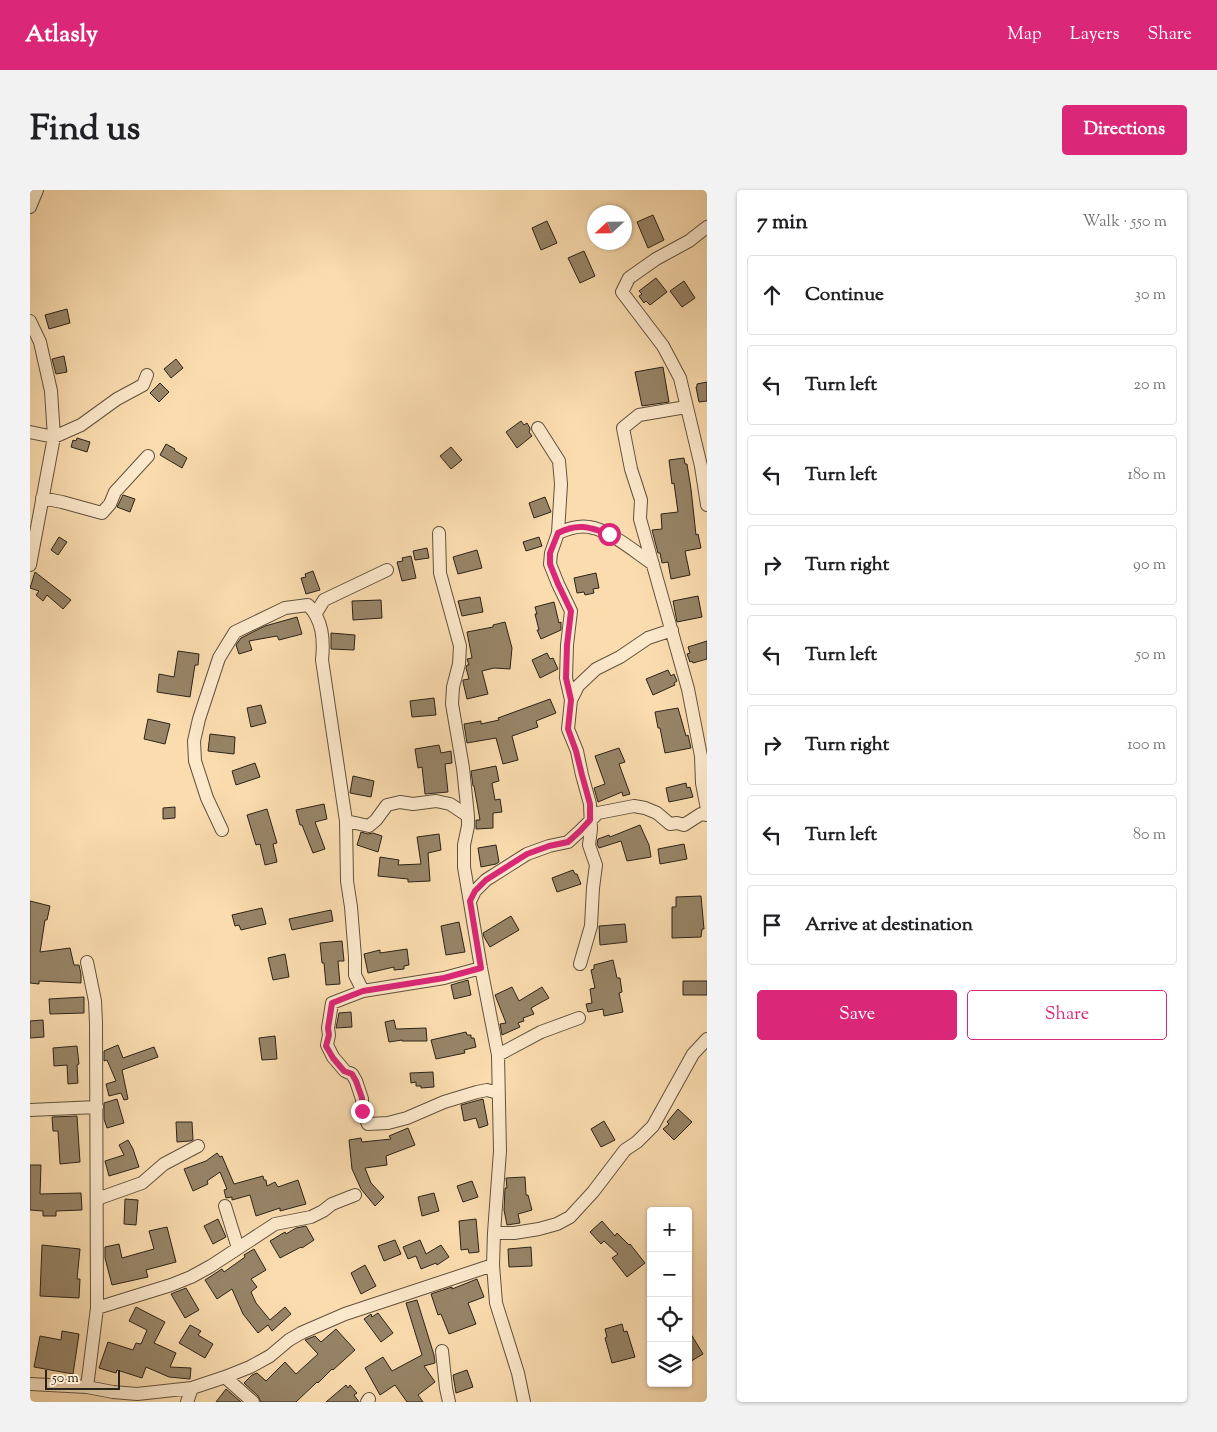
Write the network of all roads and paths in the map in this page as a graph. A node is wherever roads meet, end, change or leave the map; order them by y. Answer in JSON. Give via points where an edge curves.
{"nodes":[{"id":1,"x":37,"y":190,"type":"edge"},
{"id":2,"x":30,"y":207,"type":"edge"},
{"id":3,"x":707,"y":227,"type":"edge"},
{"id":4,"x":30,"y":321,"type":"edge"},
{"id":5,"x":147,"y":375,"type":"dead end"},
{"id":6,"x":686,"y":407,"type":"junction"},
{"id":7,"x":538,"y":428,"type":"dead end"},
{"id":8,"x":30,"y":432,"type":"edge"},
{"id":9,"x":54,"y":437,"type":"junction"},
{"id":10,"x":148,"y":456,"type":"dead end"},
{"id":11,"x":42,"y":498,"type":"junction"},
{"id":12,"x":707,"y":505,"type":"edge"},
{"id":13,"x":439,"y":532,"type":"dead end"},
{"id":14,"x":558,"y":533,"type":"junction"},
{"id":15,"x":30,"y":559,"type":"edge"},
{"id":16,"x":653,"y":564,"type":"junction"},
{"id":17,"x":387,"y":570,"type":"dead end"},
{"id":18,"x":316,"y":613,"type":"junction"},
{"id":19,"x":672,"y":630,"type":"junction"},
{"id":20,"x":571,"y":700,"type":"junction"},
{"id":21,"x":704,"y":756,"type":"edge"},
{"id":22,"x":707,"y":809,"type":"edge"},
{"id":23,"x":707,"y":815,"type":"edge"},
{"id":24,"x":468,"y":816,"type":"junction"},
{"id":25,"x":590,"y":820,"type":"junction"},
{"id":26,"x":346,"y":821,"type":"junction"},
{"id":27,"x":222,"y":830,"type":"dead end"},
{"id":28,"x":470,"y":901,"type":"junction"},
{"id":29,"x":87,"y":962,"type":"dead end"},
{"id":30,"x":580,"y":964,"type":"dead end"},
{"id":31,"x":481,"y":968,"type":"junction"},
{"id":32,"x":363,"y":991,"type":"junction"},
{"id":33,"x":579,"y":1018,"type":"dead end"},
{"id":34,"x":707,"y":1039,"type":"edge"},
{"id":35,"x":498,"y":1055,"type":"junction"},
{"id":36,"x":498,"y":1093,"type":"junction"},
{"id":37,"x":97,"y":1107,"type":"junction"},
{"id":38,"x":30,"y":1110,"type":"edge"},
{"id":39,"x":198,"y":1146,"type":"dead end"},
{"id":40,"x":355,"y":1195,"type":"dead end"},
{"id":41,"x":97,"y":1199,"type":"junction"},
{"id":42,"x":224,"y":1206,"type":"dead end"},
{"id":43,"x":494,"y":1233,"type":"junction"},
{"id":44,"x":238,"y":1248,"type":"junction"},
{"id":45,"x":493,"y":1264,"type":"junction"},
{"id":46,"x":96,"y":1308,"type":"junction"},
{"id":47,"x":442,"y":1351,"type":"dead end"},
{"id":48,"x":225,"y":1377,"type":"junction"},
{"id":49,"x":30,"y":1384,"type":"edge"},
{"id":50,"x":87,"y":1387,"type":"junction"},
{"id":51,"x":192,"y":1388,"type":"junction"},
{"id":52,"x":186,"y":1402,"type":"edge"},
{"id":53,"x":253,"y":1402,"type":"edge"},
{"id":54,"x":450,"y":1402,"type":"edge"},
{"id":55,"x":524,"y":1402,"type":"edge"}],
"edges":[{"from":1,"to":2,"type":"street"},
{"from":3,"to":6,"type":"street","via":[[690,242],[656,259],[629,278],[622,292],[663,346],[680,378]]},
{"from":4,"to":9,"type":"street","via":[[40,342],[46,371]]},
{"from":5,"to":9,"type":"street","via":[[143,385],[81,425]]},
{"from":6,"to":12,"type":"street"},
{"from":6,"to":16,"type":"street","via":[[639,415],[623,428],[640,500],[640,519]]},
{"from":7,"to":14,"type":"street","via":[[559,461]]},
{"from":8,"to":9,"type":"street"},
{"from":9,"to":11,"type":"street"},
{"from":10,"to":11,"type":"street","via":[[115,492],[102,513]]},
{"from":11,"to":15,"type":"street"},
{"from":13,"to":24,"type":"street","via":[[440,573],[460,646],[452,704]]},
{"from":14,"to":16,"type":"street","via":[[588,526],[609,534]]},
{"from":14,"to":20,"type":"street","via":[[550,553],[550,564],[571,611],[566,678]]},
{"from":16,"to":19,"type":"street"},
{"from":17,"to":18,"type":"street","via":[[324,600]]},
{"from":18,"to":26,"type":"street","via":[[324,640],[322,660]]},
{"from":18,"to":27,"type":"street","via":[[308,605],[285,608],[258,620],[235,632],[219,658],[199,719],[194,761]]},
{"from":19,"to":20,"type":"street","via":[[648,638],[596,669],[578,686]]},
{"from":19,"to":21,"type":"street"},
{"from":20,"to":25,"type":"street","via":[[568,729],[590,804]]},
{"from":21,"to":22,"type":"street","via":[[702,783]]},
{"from":23,"to":25,"type":"street","via":[[701,814],[684,825],[670,824],[657,813],[634,806],[598,813]]},
{"from":24,"to":26,"type":"street","via":[[450,804],[436,801],[400,802],[387,805],[369,826]]},
{"from":24,"to":28,"type":"street","via":[[464,867]]},
{"from":25,"to":28,"type":"street","via":[[568,842],[527,854],[493,875],[475,891]]},
{"from":25,"to":30,"type":"street","via":[[589,844],[596,865],[591,926]]},
{"from":26,"to":32,"type":"street","via":[[354,976]]},
{"from":28,"to":31,"type":"street"},
{"from":29,"to":37,"type":"street","via":[[95,1001]]},
{"from":31,"to":32,"type":"street","via":[[444,978]]},
{"from":31,"to":35,"type":"street"},
{"from":32,"to":36,"type":"street","via":[[332,1003],[326,1046],[344,1071],[352,1074],[356,1081],[368,1124],[388,1124],[477,1092]]},
{"from":33,"to":35,"type":"street","via":[[541,1032]]},
{"from":34,"to":43,"type":"street","via":[[693,1054],[653,1126],[625,1150],[570,1217],[538,1230]]},
{"from":35,"to":36,"type":"street"},
{"from":36,"to":43,"type":"street","via":[[500,1151]]},
{"from":37,"to":38,"type":"street"},
{"from":37,"to":41,"type":"street"},
{"from":39,"to":41,"type":"street","via":[[164,1164],[142,1183]]},
{"from":40,"to":44,"type":"street","via":[[311,1217],[275,1224]]},
{"from":41,"to":46,"type":"street"},
{"from":42,"to":44,"type":"street"},
{"from":43,"to":45,"type":"street"},
{"from":44,"to":46,"type":"street","via":[[171,1286]]},
{"from":45,"to":48,"type":"street","via":[[345,1314],[301,1333],[270,1356]]},
{"from":45,"to":55,"type":"street","via":[[496,1303]]},
{"from":46,"to":50,"type":"street"},
{"from":47,"to":54,"type":"street"},
{"from":48,"to":51,"type":"street"},
{"from":48,"to":53,"type":"street"},
{"from":49,"to":50,"type":"street"},
{"from":50,"to":51,"type":"street","via":[[137,1394]]},
{"from":51,"to":52,"type":"street"}]}
